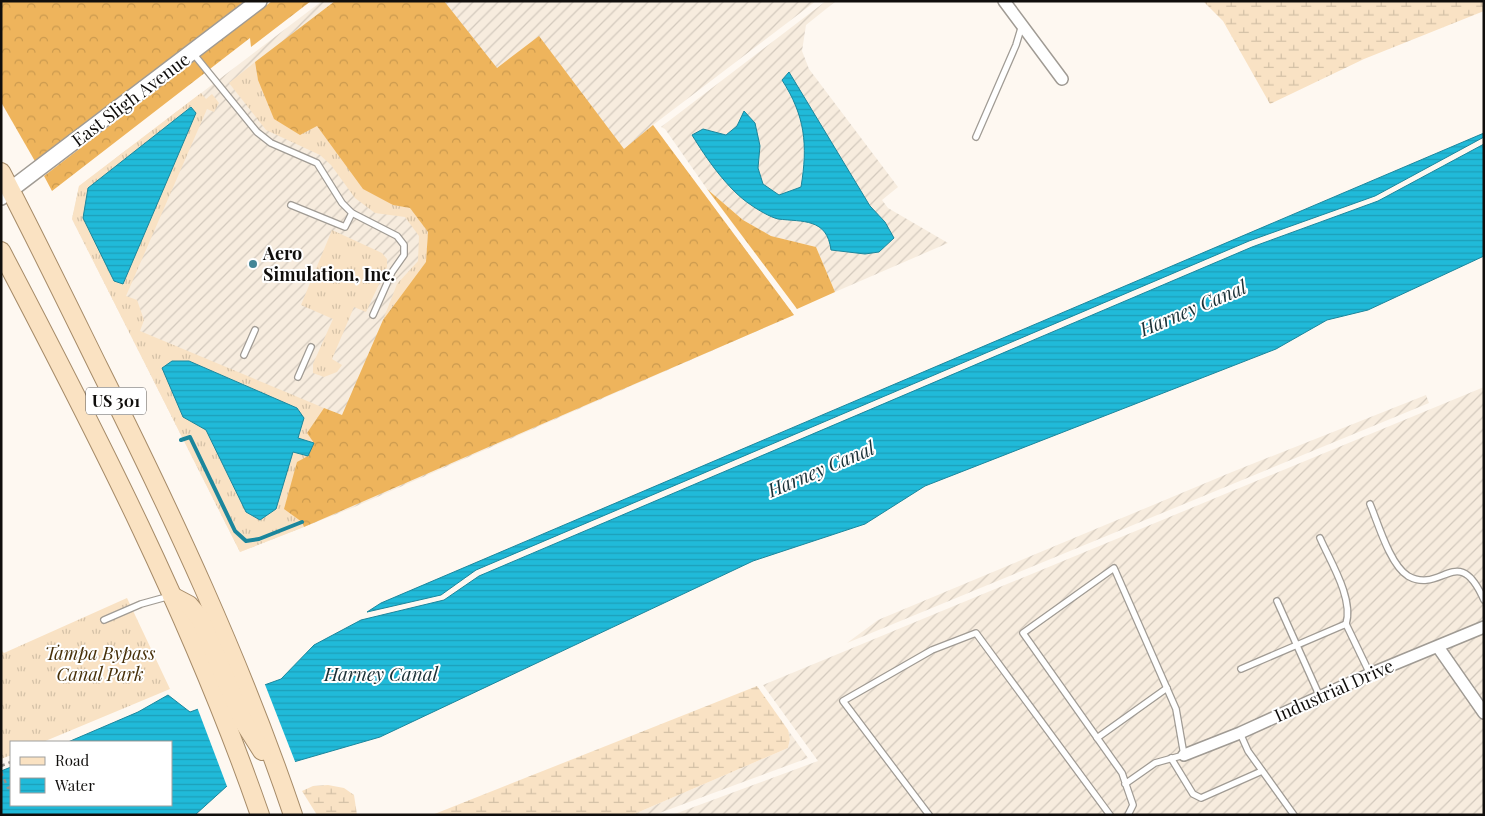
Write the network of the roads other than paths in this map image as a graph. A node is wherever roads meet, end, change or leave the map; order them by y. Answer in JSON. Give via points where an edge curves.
{"nodes":[{"id":1,"x":259,"y":1,"type":"edge"},
{"id":2,"x":1004,"y":1,"type":"edge"},
{"id":3,"x":1022,"y":26,"type":"junction"},
{"id":4,"x":192,"y":52,"type":"junction"},
{"id":5,"x":1062,"y":79,"type":"dead end"},
{"id":6,"x":976,"y":137,"type":"dead end"},
{"id":7,"x":1,"y":172,"type":"edge"},
{"id":8,"x":6,"y":194,"type":"edge"},
{"id":9,"x":291,"y":205,"type":"dead end"},
{"id":10,"x":352,"y":213,"type":"junction"},
{"id":11,"x":1,"y":251,"type":"edge"},
{"id":12,"x":372,"y":315,"type":"dead end"},
{"id":13,"x":255,"y":330,"type":"dead end"},
{"id":14,"x":311,"y":347,"type":"dead end"},
{"id":15,"x":244,"y":355,"type":"dead end"},
{"id":16,"x":298,"y":377,"type":"dead end"},
{"id":17,"x":1370,"y":504,"type":"dead end"},
{"id":18,"x":1320,"y":538,"type":"dead end"},
{"id":19,"x":172,"y":596,"type":"junction"},
{"id":20,"x":1484,"y":600,"type":"edge"},
{"id":21,"x":1277,"y":601,"type":"dead end"},
{"id":22,"x":104,"y":620,"type":"dead end"},
{"id":23,"x":1346,"y":624,"type":"junction"},
{"id":24,"x":1484,"y":627,"type":"edge"},
{"id":25,"x":1296,"y":645,"type":"junction"},
{"id":26,"x":1438,"y":647,"type":"junction"},
{"id":27,"x":1241,"y":669,"type":"dead end"},
{"id":28,"x":1370,"y":674,"type":"junction"},
{"id":29,"x":224,"y":676,"type":"junction"},
{"id":30,"x":1167,"y":688,"type":"junction"},
{"id":31,"x":1320,"y":697,"type":"junction"},
{"id":32,"x":1484,"y":713,"type":"edge"},
{"id":33,"x":1240,"y":733,"type":"junction"},
{"id":34,"x":1097,"y":738,"type":"junction"},
{"id":35,"x":1184,"y":755,"type":"junction"},
{"id":36,"x":1171,"y":758,"type":"junction"},
{"id":37,"x":1262,"y":771,"type":"junction"},
{"id":38,"x":1126,"y":784,"type":"junction"},
{"id":39,"x":260,"y":815,"type":"edge"},
{"id":40,"x":293,"y":815,"type":"edge"},
{"id":41,"x":929,"y":815,"type":"edge"},
{"id":42,"x":1110,"y":815,"type":"edge"},
{"id":43,"x":1128,"y":815,"type":"edge"},
{"id":44,"x":1294,"y":815,"type":"edge"}],
"edges":[{"from":1,"to":4,"type":"street","name":"East Sligh Avenue"},
{"from":2,"to":3,"type":"street"},
{"from":3,"to":5,"type":"street"},
{"from":3,"to":6,"type":"lane"},
{"from":4,"to":8,"type":"street","name":"East Sligh Avenue"},
{"from":4,"to":10,"type":"lane","via":[[258,132],[317,163]]},
{"from":7,"to":8,"type":"main road","number":"US 301"},
{"from":8,"to":29,"type":"main road","number":"US 301","via":[[161,492]]},
{"from":9,"to":10,"type":"lane","via":[[345,227]]},
{"from":10,"to":12,"type":"lane","via":[[397,236],[404,245],[404,255],[392,272]]},
{"from":11,"to":19,"type":"main road","number":"US 301","via":[[129,501]]},
{"from":13,"to":15,"type":"lane"},
{"from":14,"to":16,"type":"lane"},
{"from":17,"to":20,"type":"lane","via":[[1395,564],[1407,575],[1420,580],[1458,571],[1468,574]]},
{"from":18,"to":23,"type":"lane","via":[[1347,602],[1349,614]]},
{"from":19,"to":22,"type":"lane","via":[[141,604]]},
{"from":19,"to":29,"type":"main road","number":"US 301"},
{"from":21,"to":25,"type":"lane"},
{"from":23,"to":25,"type":"lane"},
{"from":23,"to":28,"type":"lane"},
{"from":24,"to":26,"type":"street","name":"Industrial Drive"},
{"from":25,"to":27,"type":"lane"},
{"from":25,"to":31,"type":"lane"},
{"from":26,"to":28,"type":"street","name":"Industrial Drive"},
{"from":26,"to":32,"type":"street"},
{"from":28,"to":31,"type":"street","name":"Industrial Drive"},
{"from":29,"to":39,"type":"main road","number":"US 301"},
{"from":29,"to":40,"type":"main road","number":"US 301","via":[[283,785]]},
{"from":30,"to":34,"type":"lane"},
{"from":30,"to":34,"type":"lane","via":[[1114,568],[1023,632]]},
{"from":30,"to":35,"type":"lane","via":[[1176,709]]},
{"from":31,"to":33,"type":"street","name":"Industrial Drive"},
{"from":33,"to":35,"type":"street","name":"Industrial Drive"},
{"from":33,"to":37,"type":"lane"},
{"from":34,"to":38,"type":"lane"},
{"from":35,"to":36,"type":"lane"},
{"from":36,"to":37,"type":"lane","via":[[1193,794],[1201,798]]},
{"from":36,"to":38,"type":"lane","via":[[1155,763]]},
{"from":37,"to":44,"type":"lane"},
{"from":38,"to":43,"type":"lane","via":[[1133,805]]},
{"from":41,"to":42,"type":"lane","via":[[843,701],[932,650],[976,633]]}]}
